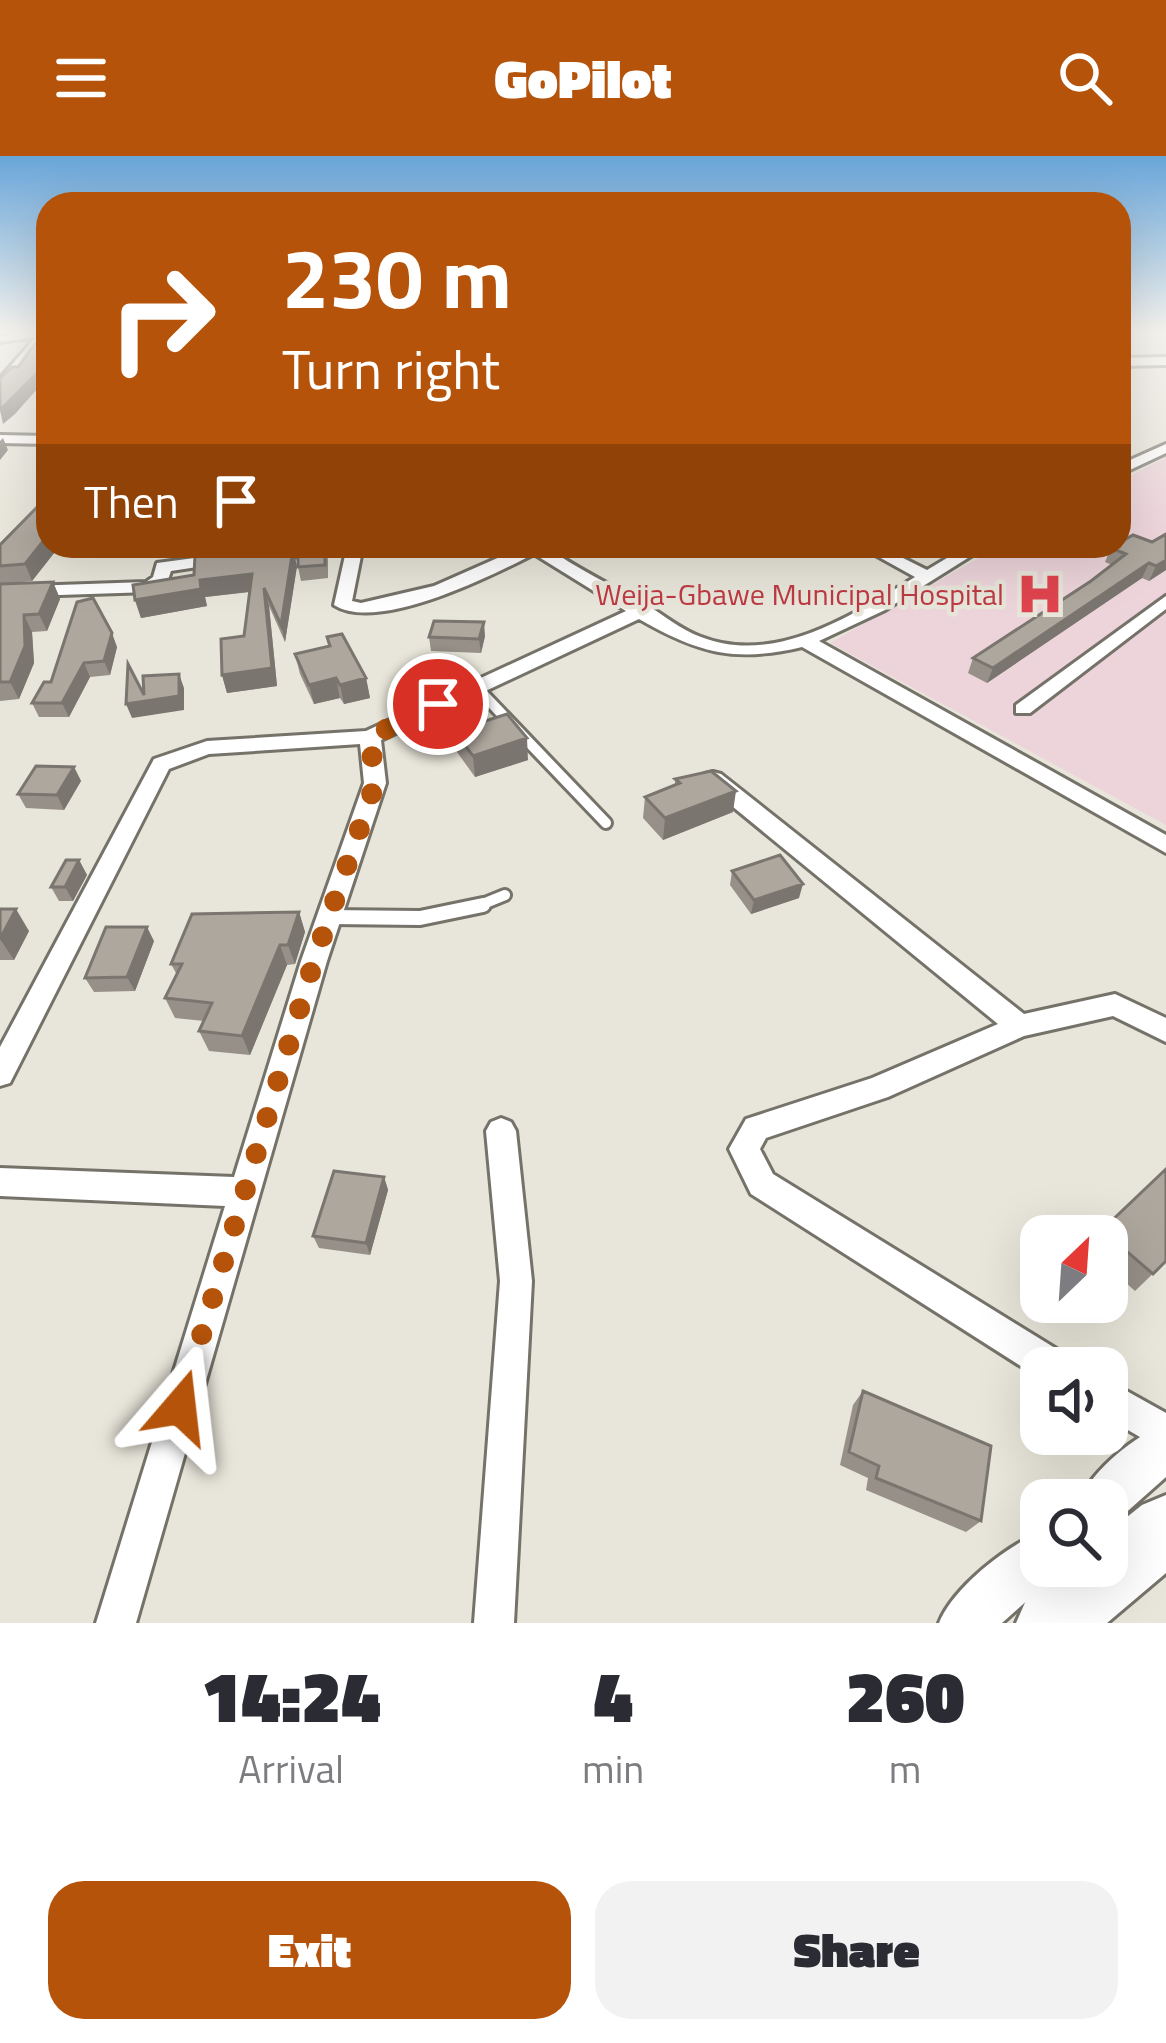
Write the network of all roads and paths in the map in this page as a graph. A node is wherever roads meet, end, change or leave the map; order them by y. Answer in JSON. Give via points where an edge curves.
{"nodes":[{"id":1,"x":0,"y":439,"type":"edge"},
{"id":2,"x":36,"y":440,"type":"edge"},
{"id":3,"x":1166,"y":448,"type":"edge"},
{"id":4,"x":1131,"y":464,"type":"edge"},
{"id":5,"x":165,"y":558,"type":"edge"},
{"id":6,"x":211,"y":558,"type":"edge"},
{"id":7,"x":353,"y":558,"type":"edge"},
{"id":8,"x":509,"y":558,"type":"edge"},
{"id":9,"x":555,"y":558,"type":"edge"},
{"id":10,"x":892,"y":558,"type":"edge"},
{"id":11,"x":957,"y":558,"type":"edge"},
{"id":12,"x":163,"y":567,"type":"junction"},
{"id":13,"x":926,"y":575,"type":"junction"},
{"id":14,"x":0,"y":592,"type":"edge"},
{"id":15,"x":1166,"y":601,"type":"edge"},
{"id":16,"x":644,"y":610,"type":"junction"},
{"id":17,"x":805,"y":641,"type":"junction"},
{"id":18,"x":478,"y":688,"type":"junction"},
{"id":19,"x":1023,"y":709,"type":"dead end"},
{"id":20,"x":370,"y":737,"type":"junction"},
{"id":21,"x":706,"y":773,"type":"edge"},
{"id":22,"x":606,"y":824,"type":"dead end"},
{"id":23,"x":1166,"y":845,"type":"edge"},
{"id":24,"x":505,"y":895,"type":"dead end"},
{"id":25,"x":329,"y":917,"type":"junction"},
{"id":26,"x":1020,"y":1026,"type":"junction"},
{"id":27,"x":1166,"y":1031,"type":"edge"},
{"id":28,"x":0,"y":1074,"type":"edge"},
{"id":29,"x":501,"y":1130,"type":"dead end"},
{"id":30,"x":0,"y":1182,"type":"edge"},
{"id":31,"x":245,"y":1192,"type":"junction"},
{"id":32,"x":1023,"y":1347,"type":"edge"},
{"id":33,"x":1128,"y":1410,"type":"edge"},
{"id":34,"x":1166,"y":1433,"type":"edge"},
{"id":35,"x":1166,"y":1446,"type":"edge"},
{"id":36,"x":1128,"y":1479,"type":"edge"},
{"id":37,"x":1166,"y":1529,"type":"edge"},
{"id":38,"x":1020,"y":1574,"type":"edge"},
{"id":39,"x":116,"y":1623,"type":"edge"},
{"id":40,"x":494,"y":1623,"type":"edge"},
{"id":41,"x":964,"y":1623,"type":"edge"},
{"id":42,"x":1052,"y":1623,"type":"edge"}],
"edges":[{"from":1,"to":2,"type":"street"},
{"from":3,"to":4,"type":"street"},
{"from":5,"to":12,"type":"street"},
{"from":6,"to":12,"type":"street"},
{"from":7,"to":8,"type":"street","via":[[343,605],[366,610]]},
{"from":9,"to":16,"type":"street"},
{"from":10,"to":13,"type":"street"},
{"from":11,"to":13,"type":"street"},
{"from":12,"to":14,"type":"street","via":[[150,586]]},
{"from":13,"to":17,"type":"street"},
{"from":15,"to":19,"type":"street"},
{"from":16,"to":17,"type":"street","via":[[695,642],[726,650]]},
{"from":16,"to":18,"type":"street"},
{"from":17,"to":23,"type":"street"},
{"from":18,"to":20,"type":"street"},
{"from":18,"to":22,"type":"lane"},
{"from":20,"to":25,"type":"street","via":[[375,784]]},
{"from":20,"to":28,"type":"street","via":[[207,748],[160,764]]},
{"from":21,"to":26,"type":"street"},
{"from":24,"to":25,"type":"lane","via":[[459,916]]},
{"from":25,"to":31,"type":"street"},
{"from":26,"to":27,"type":"street","via":[[1115,1005]]},
{"from":26,"to":32,"type":"street","via":[[878,1088],[756,1128],[744,1149],[763,1184]]},
{"from":29,"to":40,"type":"street","via":[[516,1281]]},
{"from":30,"to":31,"type":"street"},
{"from":31,"to":39,"type":"street"},
{"from":33,"to":34,"type":"street"},
{"from":35,"to":36,"type":"street"},
{"from":37,"to":42,"type":"highway"},
{"from":38,"to":41,"type":"street"}]}
